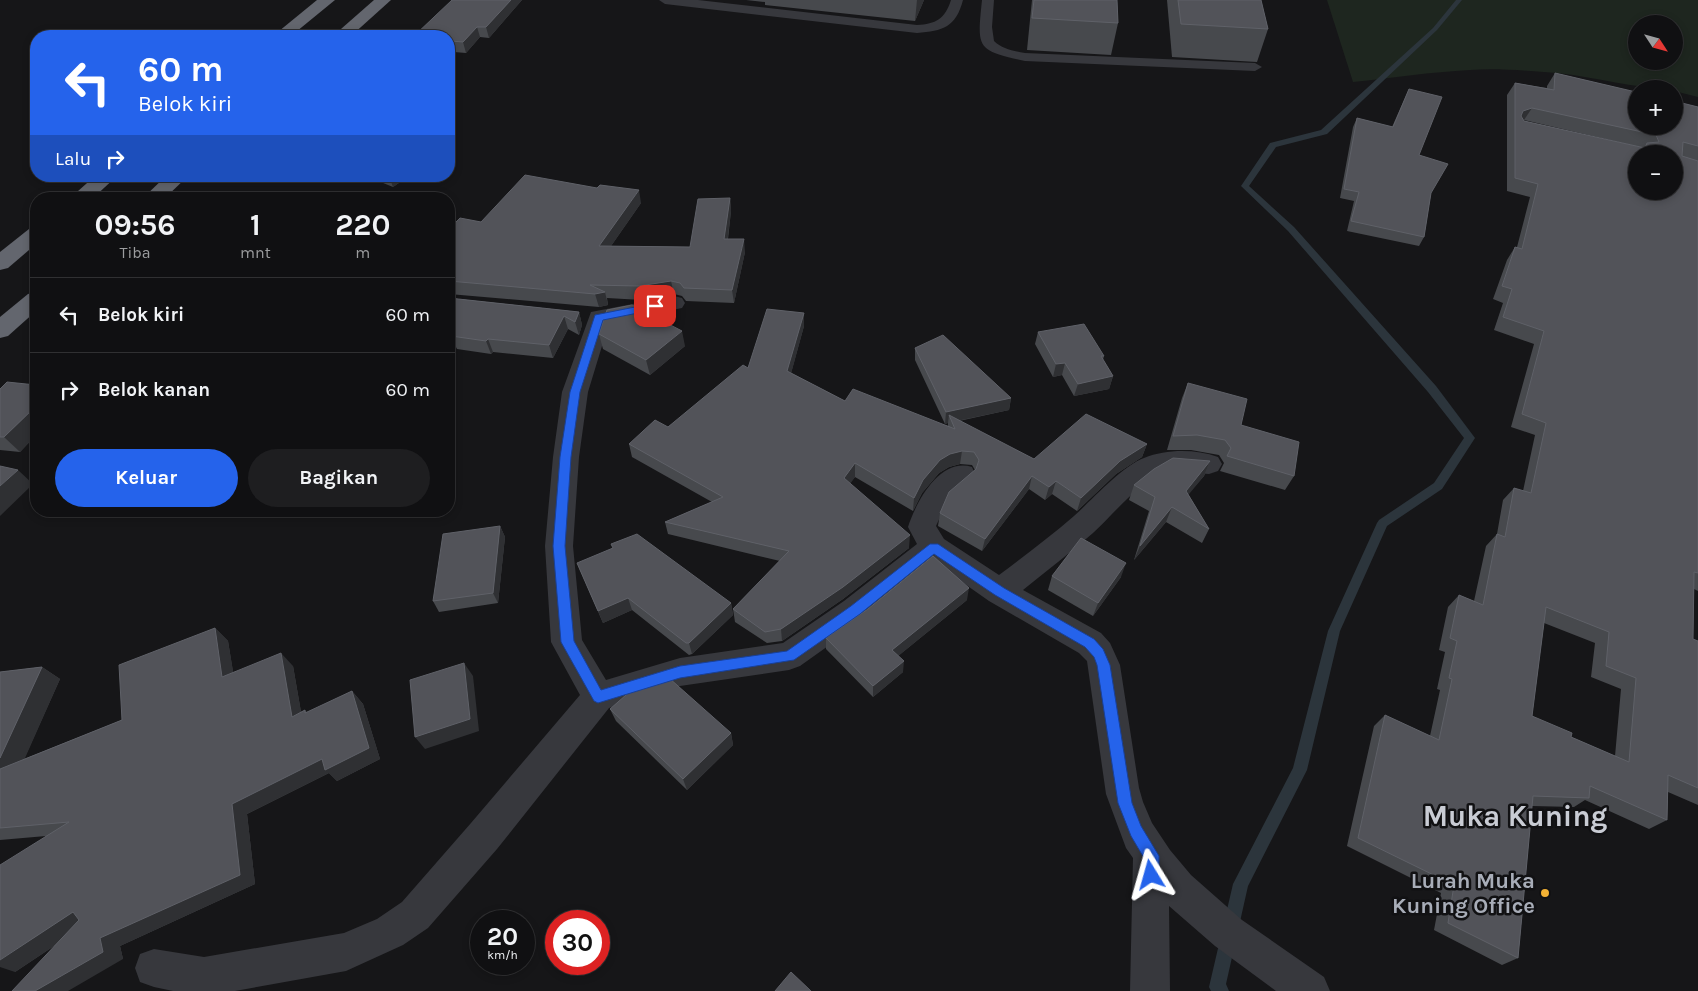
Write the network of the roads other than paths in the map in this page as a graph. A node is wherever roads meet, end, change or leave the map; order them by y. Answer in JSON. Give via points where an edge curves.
{"nodes":[{"id":1,"x":327,"y":0,"type":"edge"},
{"id":2,"x":383,"y":0,"type":"edge"},
{"id":3,"x":665,"y":0,"type":"edge"},
{"id":4,"x":957,"y":0,"type":"edge"},
{"id":5,"x":988,"y":0,"type":"edge"},
{"id":6,"x":289,"y":30,"type":"edge"},
{"id":7,"x":347,"y":30,"type":"edge"},
{"id":8,"x":1255,"y":67,"type":"edge"},
{"id":9,"x":99,"y":182,"type":"edge"},
{"id":10,"x":171,"y":182,"type":"edge"},
{"id":11,"x":87,"y":192,"type":"edge"},
{"id":12,"x":160,"y":192,"type":"edge"},
{"id":13,"x":30,"y":238,"type":"edge"},
{"id":14,"x":0,"y":263,"type":"edge"},
{"id":15,"x":30,"y":303,"type":"edge"},
{"id":16,"x":674,"y":303,"type":"dead end"},
{"id":17,"x":0,"y":330,"type":"edge"},
{"id":18,"x":1209,"y":464,"type":"edge"},
{"id":19,"x":962,"y":474,"type":"dead end"},
{"id":20,"x":934,"y":547,"type":"junction"},
{"id":21,"x":1000,"y":592,"type":"junction"},
{"id":22,"x":598,"y":697,"type":"junction"},
{"id":23,"x":1151,"y":856,"type":"junction"},
{"id":24,"x":154,"y":968,"type":"dead end"},
{"id":25,"x":1150,"y":991,"type":"edge"},
{"id":26,"x":1310,"y":991,"type":"edge"}],
"edges":[{"from":1,"to":6,"type":"highway"},
{"from":2,"to":7,"type":"highway"},
{"from":3,"to":4,"type":"lane","via":[[917,29],[940,26],[950,19]]},
{"from":5,"to":8,"type":"lane","via":[[985,40],[990,48],[1001,52],[1025,57]]},
{"from":9,"to":11,"type":"highway"},
{"from":10,"to":12,"type":"highway"},
{"from":13,"to":14,"type":"highway"},
{"from":15,"to":17,"type":"highway"},
{"from":16,"to":22,"type":"street","via":[[589,316],[566,457],[559,546],[567,642]]},
{"from":18,"to":21,"type":"street","via":[[1166,461],[1151,466]]},
{"from":19,"to":20,"type":"street","via":[[928,506],[922,528]]},
{"from":20,"to":21,"type":"street"},
{"from":20,"to":22,"type":"street","via":[[855,610],[790,656],[680,672]]},
{"from":21,"to":23,"type":"street","via":[[1090,643],[1099,653],[1104,665],[1125,803]]},
{"from":22,"to":24,"type":"street","via":[[415,915],[390,932],[346,952],[204,977]]},
{"from":23,"to":25,"type":"street"},
{"from":23,"to":26,"type":"street","via":[[1187,897],[1244,945]]}]}
